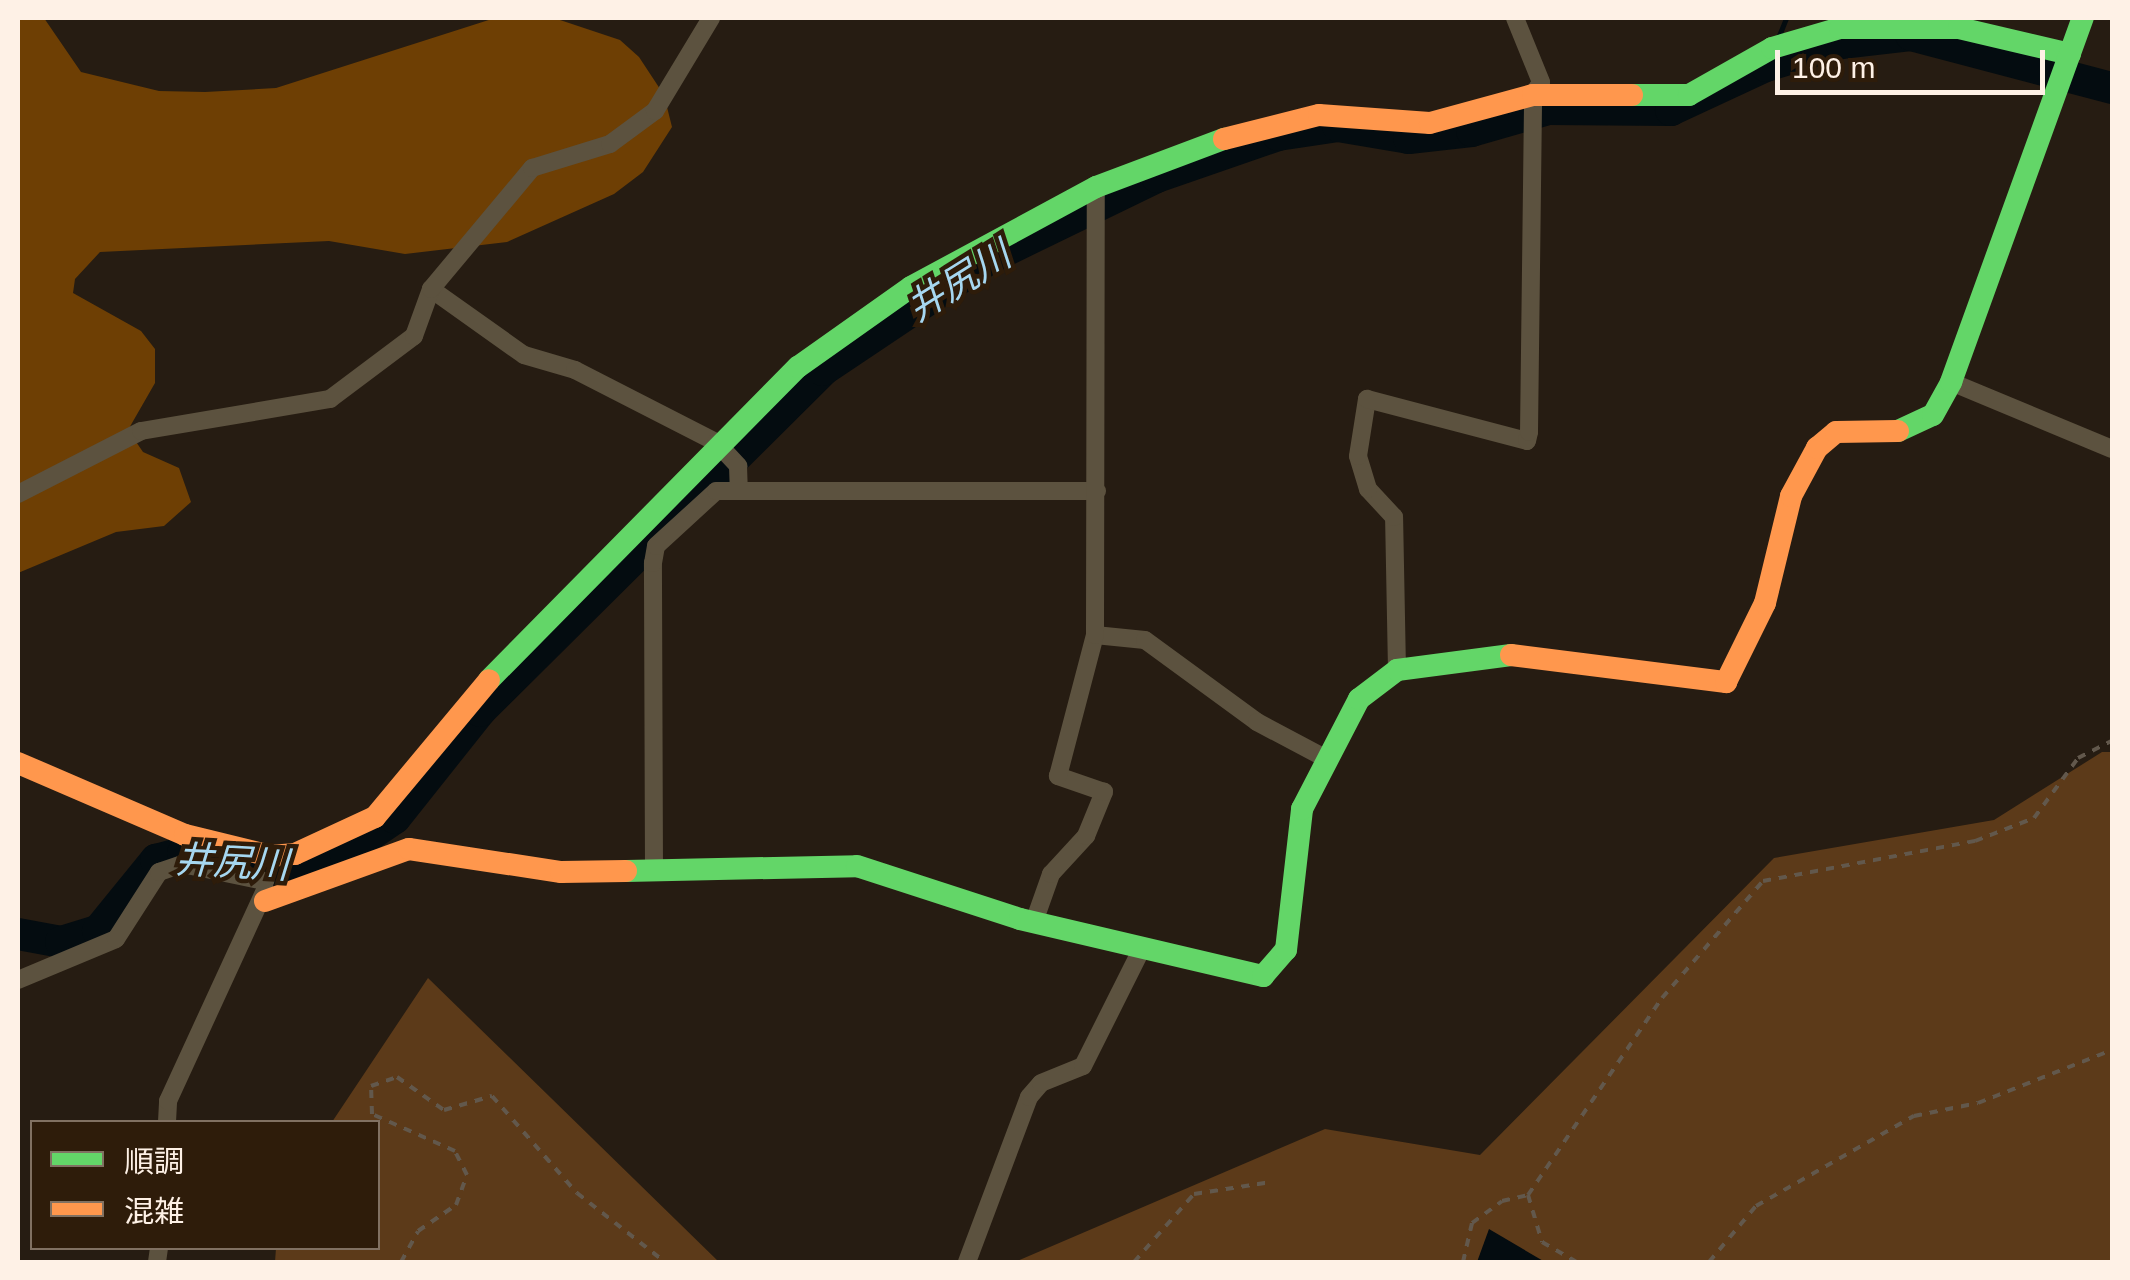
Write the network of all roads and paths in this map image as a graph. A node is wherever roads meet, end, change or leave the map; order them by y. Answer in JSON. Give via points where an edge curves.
{"nodes":[{"id":1,"x":711,"y":18,"type":"edge"},
{"id":2,"x":1515,"y":18,"type":"edge"},
{"id":3,"x":2083,"y":18,"type":"edge"},
{"id":4,"x":2066,"y":64,"type":"junction"},
{"id":5,"x":1533,"y":95,"type":"junction"},
{"id":6,"x":1096,"y":186,"type":"junction"},
{"id":7,"x":432,"y":288,"type":"junction"},
{"id":8,"x":1952,"y":382,"type":"junction"},
{"id":9,"x":716,"y":442,"type":"junction"},
{"id":10,"x":2112,"y":450,"type":"edge"},
{"id":11,"x":739,"y":490,"type":"junction"},
{"id":12,"x":1097,"y":492,"type":"junction"},
{"id":13,"x":18,"y":494,"type":"edge"},
{"id":14,"x":1095,"y":635,"type":"junction"},
{"id":15,"x":1397,"y":670,"type":"junction"},
{"id":16,"x":2112,"y":742,"type":"edge"},
{"id":17,"x":1323,"y":757,"type":"junction"},
{"id":18,"x":18,"y":763,"type":"edge"},
{"id":19,"x":654,"y":870,"type":"junction"},
{"id":20,"x":267,"y":876,"type":"junction"},
{"id":21,"x":1034,"y":922,"type":"junction"},
{"id":22,"x":1142,"y":948,"type":"junction"},
{"id":23,"x":18,"y":980,"type":"edge"},
{"id":24,"x":2112,"y":1050,"type":"edge"},
{"id":25,"x":167,"y":1120,"type":"edge"},
{"id":26,"x":1272,"y":1182,"type":"dead end"},
{"id":27,"x":1528,"y":1195,"type":"junction"},
{"id":28,"x":402,"y":1262,"type":"edge"},
{"id":29,"x":665,"y":1262,"type":"edge"},
{"id":30,"x":967,"y":1262,"type":"edge"},
{"id":31,"x":1134,"y":1262,"type":"edge"},
{"id":32,"x":1463,"y":1262,"type":"edge"},
{"id":33,"x":1576,"y":1262,"type":"edge"},
{"id":34,"x":1709,"y":1262,"type":"edge"}],
"edges":[{"from":1,"to":7,"type":"street","via":[[655,111],[610,144],[532,168]]},
{"from":2,"to":5,"type":"street","via":[[1540,82]]},
{"from":3,"to":4,"type":"street"},
{"from":4,"to":5,"type":"street","via":[[1959,28],[1840,28],[1772,48],[1689,95]]},
{"from":4,"to":8,"type":"street"},
{"from":5,"to":6,"type":"street","via":[[1430,123],[1319,115],[1274,121]]},
{"from":5,"to":15,"type":"street","via":[[1527,441],[1367,400],[1358,456],[1368,489],[1394,517]]},
{"from":6,"to":9,"type":"street","via":[[911,287],[798,366]]},
{"from":6,"to":12,"type":"street"},
{"from":7,"to":9,"type":"street","via":[[524,354],[575,370]]},
{"from":7,"to":13,"type":"street","via":[[414,336],[330,399],[141,431]]},
{"from":8,"to":10,"type":"street"},
{"from":8,"to":15,"type":"street","via":[[1933,415],[1903,431],[1836,432],[1817,448],[1791,496],[1765,604],[1726,682],[1514,655]]},
{"from":9,"to":11,"type":"street","via":[[738,466]]},
{"from":9,"to":20,"type":"street","via":[[495,673],[376,817],[295,854]]},
{"from":11,"to":12,"type":"street"},
{"from":11,"to":19,"type":"street","via":[[716,491],[656,546]]},
{"from":12,"to":14,"type":"street"},
{"from":14,"to":17,"type":"street","via":[[1145,640],[1184,661],[1257,722]]},
{"from":14,"to":21,"type":"street","via":[[1058,776],[1104,792],[1086,836],[1051,874]]},
{"from":15,"to":17,"type":"street","via":[[1359,698]]},
{"from":16,"to":27,"type":"path","via":[[2078,758],[2034,818],[1975,841],[1762,881],[1662,998]]},
{"from":17,"to":22,"type":"street","via":[[1302,810],[1286,950],[1274,970],[1244,977]]},
{"from":18,"to":20,"type":"street"},
{"from":19,"to":20,"type":"street","via":[[561,872],[408,849]]},
{"from":19,"to":21,"type":"street","via":[[857,866]]},
{"from":20,"to":23,"type":"street","via":[[182,864],[159,872],[116,939]]},
{"from":20,"to":25,"type":"street","via":[[168,1101]]},
{"from":21,"to":22,"type":"street"},
{"from":22,"to":30,"type":"street","via":[[1083,1066],[1041,1083],[1030,1097]]},
{"from":24,"to":34,"type":"path","via":[[1978,1103],[1914,1116],[1756,1206]]},
{"from":26,"to":31,"type":"path","via":[[1194,1194]]},
{"from":27,"to":32,"type":"path","via":[[1502,1200],[1472,1223]]},
{"from":27,"to":33,"type":"path","via":[[1542,1242]]},
{"from":28,"to":29,"type":"path","via":[[418,1231],[456,1205],[467,1175],[455,1151],[372,1114],[371,1086],[397,1077],[444,1110],[492,1096],[577,1193]]}]}
